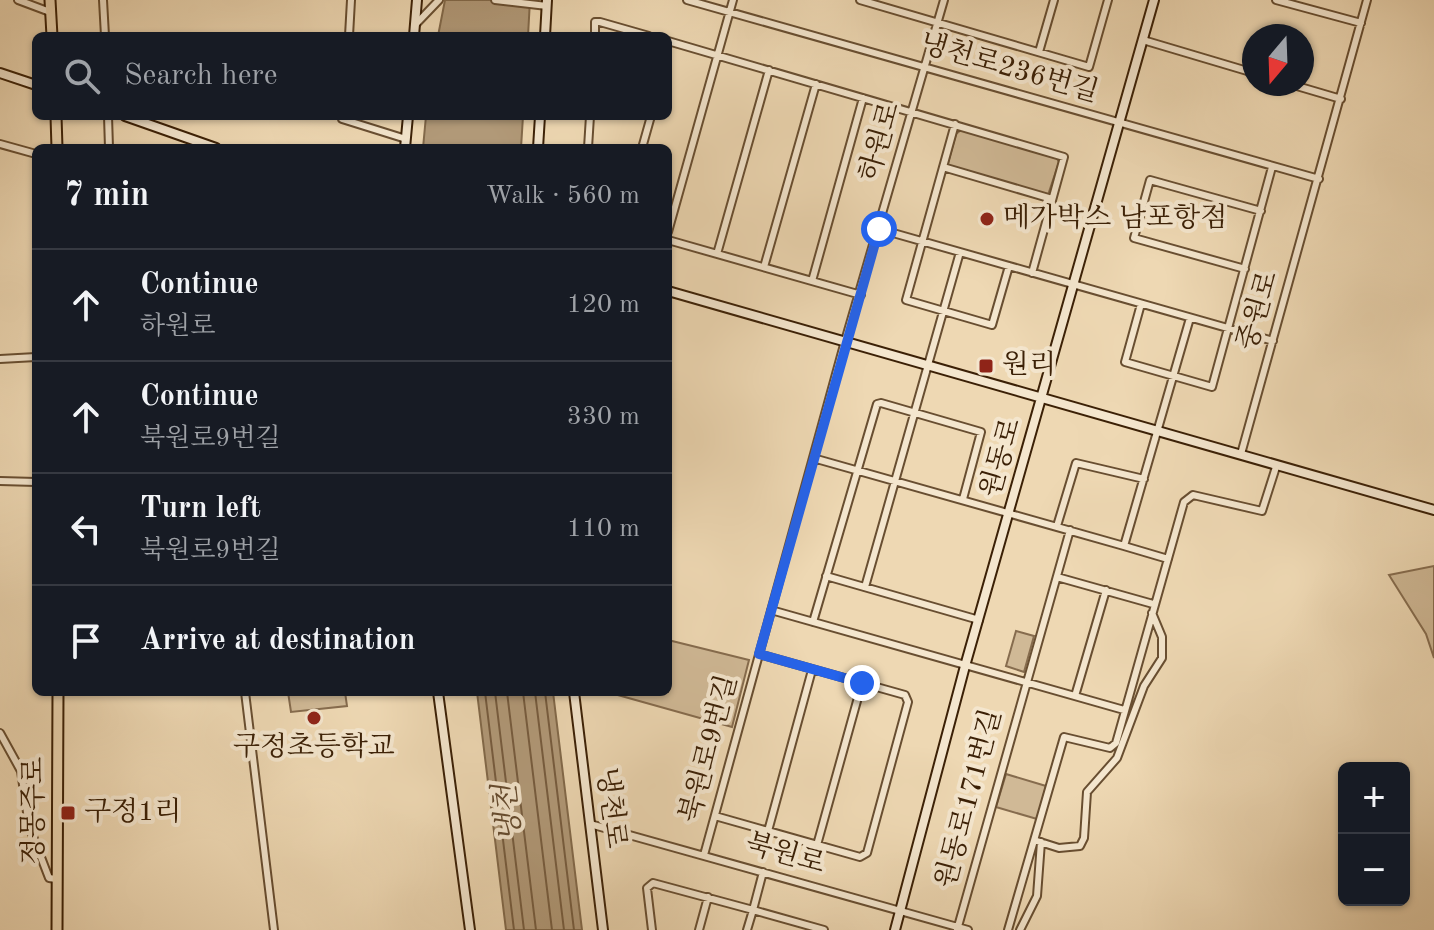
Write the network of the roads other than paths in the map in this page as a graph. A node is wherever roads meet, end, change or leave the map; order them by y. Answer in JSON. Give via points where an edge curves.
{"nodes":[{"id":1,"x":18,"y":0,"type":"edge"},
{"id":2,"x":50,"y":0,"type":"edge"},
{"id":3,"x":103,"y":0,"type":"edge"},
{"id":4,"x":351,"y":0,"type":"edge"},
{"id":5,"x":417,"y":0,"type":"edge"},
{"id":6,"x":439,"y":0,"type":"edge"},
{"id":7,"x":495,"y":0,"type":"edge"},
{"id":8,"x":687,"y":0,"type":"edge"},
{"id":9,"x":733,"y":0,"type":"edge"},
{"id":10,"x":860,"y":0,"type":"edge"},
{"id":11,"x":891,"y":0,"type":"edge"},
{"id":12,"x":944,"y":0,"type":"edge"},
{"id":13,"x":1054,"y":0,"type":"edge"},
{"id":14,"x":1108,"y":0,"type":"edge"},
{"id":15,"x":1154,"y":0,"type":"edge"},
{"id":16,"x":1276,"y":0,"type":"edge"},
{"id":17,"x":1367,"y":0,"type":"edge"},
{"id":18,"x":547,"y":3,"type":"edge"},
{"id":19,"x":888,"y":8,"type":"junction"},
{"id":20,"x":50,"y":12,"type":"junction"},
{"id":21,"x":730,"y":12,"type":"junction"},
{"id":22,"x":938,"y":22,"type":"junction"},
{"id":23,"x":1361,"y":23,"type":"junction"},
{"id":24,"x":415,"y":25,"type":"junction"},
{"id":25,"x":52,"y":32,"type":"edge"},
{"id":26,"x":105,"y":32,"type":"edge"},
{"id":27,"x":349,"y":32,"type":"edge"},
{"id":28,"x":414,"y":32,"type":"edge"},
{"id":29,"x":545,"y":32,"type":"edge"},
{"id":30,"x":595,"y":32,"type":"edge"},
{"id":31,"x":634,"y":32,"type":"edge"},
{"id":32,"x":1143,"y":40,"type":"junction"},
{"id":33,"x":672,"y":43,"type":"edge"},
{"id":34,"x":1039,"y":52,"type":"junction"},
{"id":35,"x":718,"y":56,"type":"junction"},
{"id":36,"x":925,"y":68,"type":"junction"},
{"id":37,"x":1242,"y":69,"type":"edge"},
{"id":38,"x":769,"y":70,"type":"junction"},
{"id":39,"x":0,"y":73,"type":"edge"},
{"id":40,"x":32,"y":84,"type":"edge"},
{"id":41,"x":816,"y":84,"type":"junction"},
{"id":42,"x":1314,"y":91,"type":"edge"},
{"id":43,"x":863,"y":98,"type":"junction"},
{"id":44,"x":1341,"y":99,"type":"junction"},
{"id":45,"x":912,"y":112,"type":"junction"},
{"id":46,"x":56,"y":120,"type":"edge"},
{"id":47,"x":108,"y":120,"type":"edge"},
{"id":48,"x":136,"y":120,"type":"edge"},
{"id":49,"x":345,"y":120,"type":"edge"},
{"id":50,"x":408,"y":120,"type":"edge"},
{"id":51,"x":540,"y":120,"type":"edge"},
{"id":52,"x":590,"y":120,"type":"edge"},
{"id":53,"x":650,"y":120,"type":"edge"},
{"id":54,"x":955,"y":124,"type":"junction"},
{"id":55,"x":1119,"y":124,"type":"junction"},
{"id":56,"x":0,"y":144,"type":"edge"},
{"id":57,"x":57,"y":144,"type":"edge"},
{"id":58,"x":109,"y":144,"type":"edge"},
{"id":59,"x":205,"y":144,"type":"edge"},
{"id":60,"x":406,"y":144,"type":"edge"},
{"id":61,"x":538,"y":144,"type":"edge"},
{"id":62,"x":588,"y":144,"type":"edge"},
{"id":63,"x":643,"y":144,"type":"edge"},
{"id":64,"x":32,"y":153,"type":"edge"},
{"id":65,"x":943,"y":167,"type":"junction"},
{"id":66,"x":1272,"y":167,"type":"junction"},
{"id":67,"x":1319,"y":179,"type":"junction"},
{"id":68,"x":1052,"y":199,"type":"junction"},
{"id":69,"x":1261,"y":211,"type":"junction"},
{"id":70,"x":672,"y":218,"type":"edge"},
{"id":71,"x":879,"y":229,"type":"junction"},
{"id":72,"x":672,"y":241,"type":"edge"},
{"id":73,"x":922,"y":241,"type":"junction"},
{"id":74,"x":960,"y":252,"type":"junction"},
{"id":75,"x":717,"y":254,"type":"junction"},
{"id":76,"x":1009,"y":266,"type":"junction"},
{"id":77,"x":764,"y":267,"type":"junction"},
{"id":78,"x":1245,"y":269,"type":"junction"},
{"id":79,"x":1032,"y":273,"type":"junction"},
{"id":80,"x":812,"y":281,"type":"junction"},
{"id":81,"x":1075,"y":285,"type":"junction"},
{"id":82,"x":672,"y":292,"type":"edge"},
{"id":83,"x":861,"y":295,"type":"junction"},
{"id":84,"x":1141,"y":304,"type":"junction"},
{"id":85,"x":943,"y":310,"type":"junction"},
{"id":86,"x":1190,"y":318,"type":"junction"},
{"id":87,"x":1228,"y":329,"type":"junction"},
{"id":88,"x":845,"y":341,"type":"junction"},
{"id":89,"x":1273,"y":341,"type":"junction"},
{"id":90,"x":32,"y":357,"type":"edge"},
{"id":91,"x":0,"y":359,"type":"edge"},
{"id":92,"x":927,"y":364,"type":"junction"},
{"id":93,"x":1173,"y":376,"type":"junction"},
{"id":94,"x":1043,"y":397,"type":"junction"},
{"id":95,"x":914,"y":412,"type":"junction"},
{"id":96,"x":1158,"y":430,"type":"junction"},
{"id":97,"x":1241,"y":454,"type":"junction"},
{"id":98,"x":813,"y":458,"type":"junction"},
{"id":99,"x":1276,"y":467,"type":"junction"},
{"id":100,"x":855,"y":469,"type":"junction"},
{"id":101,"x":1144,"y":479,"type":"junction"},
{"id":102,"x":894,"y":480,"type":"junction"},
{"id":103,"x":0,"y":481,"type":"edge"},
{"id":104,"x":32,"y":482,"type":"edge"},
{"id":105,"x":963,"y":499,"type":"junction"},
{"id":106,"x":1434,"y":510,"type":"edge"},
{"id":107,"x":1009,"y":512,"type":"junction"},
{"id":108,"x":1057,"y":526,"type":"junction"},
{"id":109,"x":1070,"y":530,"type":"junction"},
{"id":110,"x":1124,"y":546,"type":"junction"},
{"id":111,"x":1168,"y":559,"type":"junction"},
{"id":112,"x":826,"y":576,"type":"junction"},
{"id":113,"x":1057,"y":577,"type":"junction"},
{"id":114,"x":865,"y":587,"type":"junction"},
{"id":115,"x":1106,"y":590,"type":"junction"},
{"id":116,"x":1153,"y":604,"type":"junction"},
{"id":117,"x":771,"y":610,"type":"junction"},
{"id":118,"x":1152,"y":613,"type":"junction"},
{"id":119,"x":979,"y":620,"type":"junction"},
{"id":120,"x":813,"y":622,"type":"junction"},
{"id":121,"x":759,"y":654,"type":"junction"},
{"id":122,"x":965,"y":666,"type":"junction"},
{"id":123,"x":812,"y":670,"type":"junction"},
{"id":124,"x":1026,"y":682,"type":"junction"},
{"id":125,"x":862,"y":683,"type":"junction"},
{"id":126,"x":58,"y":696,"type":"edge"},
{"id":127,"x":245,"y":696,"type":"edge"},
{"id":128,"x":439,"y":696,"type":"edge"},
{"id":129,"x":574,"y":696,"type":"edge"},
{"id":130,"x":1075,"y":696,"type":"junction"},
{"id":131,"x":1124,"y":710,"type":"junction"},
{"id":132,"x":0,"y":733,"type":"edge"},
{"id":133,"x":715,"y":816,"type":"junction"},
{"id":134,"x":590,"y":824,"type":"junction"},
{"id":135,"x":768,"y":831,"type":"junction"},
{"id":136,"x":1039,"y":841,"type":"junction"},
{"id":137,"x":817,"y":845,"type":"junction"},
{"id":138,"x":704,"y":855,"type":"junction"},
{"id":139,"x":763,"y":872,"type":"junction"},
{"id":140,"x":56,"y":879,"type":"junction"},
{"id":141,"x":708,"y":897,"type":"junction"},
{"id":142,"x":753,"y":910,"type":"junction"},
{"id":143,"x":900,"y":911,"type":"junction"},
{"id":144,"x":799,"y":927,"type":"edge"},
{"id":145,"x":957,"y":928,"type":"edge"},
{"id":146,"x":57,"y":930,"type":"edge"},
{"id":147,"x":274,"y":930,"type":"edge"},
{"id":148,"x":470,"y":930,"type":"edge"},
{"id":149,"x":603,"y":930,"type":"edge"},
{"id":150,"x":652,"y":930,"type":"edge"},
{"id":151,"x":699,"y":930,"type":"edge"},
{"id":152,"x":747,"y":930,"type":"edge"},
{"id":153,"x":824,"y":930,"type":"edge"},
{"id":154,"x":895,"y":930,"type":"edge"},
{"id":155,"x":968,"y":930,"type":"edge"},
{"id":156,"x":1008,"y":930,"type":"edge"},
{"id":157,"x":1020,"y":930,"type":"edge"}],
"edges":[{"from":1,"to":20,"type":"street"},
{"from":2,"to":20,"type":"main road"},
{"from":3,"to":26,"type":"street"},
{"from":4,"to":27,"type":"street"},
{"from":5,"to":24,"type":"street"},
{"from":6,"to":24,"type":"street"},
{"from":7,"to":18,"type":"street"},
{"from":8,"to":21,"type":"street","name":"냉천로236번길"},
{"from":9,"to":21,"type":"street"},
{"from":10,"to":19,"type":"street"},
{"from":11,"to":19,"type":"street"},
{"from":12,"to":22,"type":"street","name":"하원로"},
{"from":13,"to":34,"type":"street"},
{"from":14,"to":34,"type":"street","via":[[1089,67]]},
{"from":15,"to":32,"type":"street","name":"원동로"},
{"from":16,"to":23,"type":"street"},
{"from":17,"to":23,"type":"street","name":"중원로"},
{"from":18,"to":29,"type":"street"},
{"from":19,"to":22,"type":"street"},
{"from":20,"to":25,"type":"main road"},
{"from":21,"to":35,"type":"street"},
{"from":21,"to":36,"type":"street","name":"냉천로236번길"},
{"from":22,"to":34,"type":"street"},
{"from":22,"to":36,"type":"street","name":"하원로"},
{"from":23,"to":44,"type":"street","name":"중원로"},
{"from":24,"to":28,"type":"street"},
{"from":30,"to":31,"type":"street","via":[[595,22]]},
{"from":32,"to":37,"type":"street"},
{"from":32,"to":55,"type":"street","name":"원동로"},
{"from":33,"to":35,"type":"street"},
{"from":35,"to":38,"type":"street"},
{"from":35,"to":70,"type":"street"},
{"from":36,"to":45,"type":"street","name":"하원로"},
{"from":36,"to":55,"type":"street","name":"냉천로236번길"},
{"from":38,"to":41,"type":"street"},
{"from":38,"to":75,"type":"street"},
{"from":39,"to":40,"type":"street"},
{"from":41,"to":43,"type":"street"},
{"from":41,"to":77,"type":"street"},
{"from":42,"to":44,"type":"street"},
{"from":43,"to":45,"type":"street"},
{"from":43,"to":80,"type":"street"},
{"from":44,"to":67,"type":"street","name":"중원로"},
{"from":45,"to":54,"type":"street"},
{"from":45,"to":71,"type":"street","name":"하원로"},
{"from":46,"to":57,"type":"main road"},
{"from":47,"to":58,"type":"street"},
{"from":48,"to":59,"type":"street"},
{"from":49,"to":60,"type":"street"},
{"from":50,"to":60,"type":"street"},
{"from":51,"to":61,"type":"street"},
{"from":52,"to":62,"type":"street"},
{"from":53,"to":63,"type":"street"},
{"from":54,"to":65,"type":"street"},
{"from":54,"to":68,"type":"street","via":[[1064,157]]},
{"from":55,"to":66,"type":"street","name":"냉천로236번길"},
{"from":55,"to":81,"type":"street","name":"원동로"},
{"from":56,"to":64,"type":"street"},
{"from":65,"to":68,"type":"street"},
{"from":65,"to":73,"type":"street"},
{"from":66,"to":67,"type":"street","name":"냉천로236번길"},
{"from":66,"to":69,"type":"street"},
{"from":67,"to":89,"type":"street","name":"중원로"},
{"from":68,"to":79,"type":"street"},
{"from":69,"to":78,"type":"street"},
{"from":69,"to":78,"type":"street","via":[[1150,180],[1134,238]]},
{"from":71,"to":73,"type":"street"},
{"from":71,"to":83,"type":"street","name":"하원로"},
{"from":72,"to":75,"type":"street"},
{"from":73,"to":74,"type":"street"},
{"from":73,"to":85,"type":"street","via":[[906,300]]},
{"from":74,"to":76,"type":"street"},
{"from":74,"to":85,"type":"street"},
{"from":75,"to":77,"type":"street"},
{"from":76,"to":79,"type":"street"},
{"from":76,"to":85,"type":"street","via":[[992,325]]},
{"from":77,"to":80,"type":"street"},
{"from":78,"to":87,"type":"street"},
{"from":79,"to":81,"type":"street"},
{"from":80,"to":83,"type":"street"},
{"from":81,"to":84,"type":"street"},
{"from":81,"to":94,"type":"street","name":"원동로"},
{"from":82,"to":88,"type":"street"},
{"from":83,"to":88,"type":"street","name":"하원로"},
{"from":84,"to":86,"type":"street"},
{"from":84,"to":93,"type":"street","via":[[1125,362]]},
{"from":85,"to":92,"type":"street"},
{"from":86,"to":87,"type":"street"},
{"from":86,"to":93,"type":"street"},
{"from":87,"to":89,"type":"street"},
{"from":87,"to":93,"type":"street","via":[[1212,387]]},
{"from":88,"to":92,"type":"street"},
{"from":88,"to":98,"type":"street","name":"북원로9번길"},
{"from":89,"to":97,"type":"street","name":"중원로"},
{"from":90,"to":91,"type":"street"},
{"from":92,"to":94,"type":"street"},
{"from":92,"to":95,"type":"street"},
{"from":93,"to":96,"type":"street"},
{"from":94,"to":96,"type":"street"},
{"from":94,"to":107,"type":"street","name":"원동로"},
{"from":95,"to":100,"type":"street","via":[[877,404]]},
{"from":95,"to":102,"type":"street"},
{"from":95,"to":105,"type":"street","via":[[981,432]]},
{"from":96,"to":97,"type":"street"},
{"from":96,"to":101,"type":"street"},
{"from":97,"to":99,"type":"street"},
{"from":98,"to":100,"type":"street"},
{"from":98,"to":117,"type":"street","name":"북원로9번길"},
{"from":99,"to":106,"type":"street"},
{"from":99,"to":111,"type":"street","via":[[1262,511],[1187,497]]},
{"from":100,"to":102,"type":"street"},
{"from":100,"to":112,"type":"street"},
{"from":101,"to":108,"type":"street","via":[[1076,463]]},
{"from":101,"to":110,"type":"street"},
{"from":102,"to":105,"type":"street"},
{"from":102,"to":114,"type":"street"},
{"from":103,"to":104,"type":"street"},
{"from":105,"to":107,"type":"street"},
{"from":107,"to":108,"type":"street"},
{"from":107,"to":119,"type":"street","name":"원동로"},
{"from":108,"to":109,"type":"street"},
{"from":109,"to":110,"type":"street"},
{"from":109,"to":113,"type":"street","name":"원동로171번길"},
{"from":110,"to":111,"type":"street"},
{"from":111,"to":116,"type":"street"},
{"from":112,"to":114,"type":"street"},
{"from":112,"to":120,"type":"street"},
{"from":113,"to":115,"type":"street"},
{"from":113,"to":124,"type":"street","name":"원동로171번길"},
{"from":114,"to":119,"type":"street"},
{"from":115,"to":116,"type":"street"},
{"from":115,"to":130,"type":"street"},
{"from":116,"to":118,"type":"street"},
{"from":117,"to":120,"type":"street","name":"원동로171번길"},
{"from":117,"to":121,"type":"street","name":"북원로9번길"},
{"from":118,"to":131,"type":"street"},
{"from":118,"to":136,"type":"street","via":[[1162,637],[1162,658],[1140,695],[1117,758],[1087,792],[1084,838],[1080,846],[1068,849]]},
{"from":119,"to":122,"type":"street","name":"원동로"},
{"from":120,"to":122,"type":"street","name":"원동로171번길"},
{"from":121,"to":123,"type":"street","name":"북원로9번길"},
{"from":121,"to":133,"type":"street","name":"북원로9번길"},
{"from":122,"to":124,"type":"street","name":"원동로171번길"},
{"from":122,"to":143,"type":"street","name":"원동로"},
{"from":123,"to":125,"type":"street","name":"북원로9번길"},
{"from":123,"to":135,"type":"street"},
{"from":124,"to":130,"type":"street","name":"원동로171번길"},
{"from":124,"to":145,"type":"street","name":"원동로171번길"},
{"from":125,"to":137,"type":"street"},
{"from":125,"to":137,"type":"street","name":"북원로9번길","via":[[905,695],[908,702],[867,853],[860,857]]},
{"from":126,"to":140,"type":"main road","name":"정몽주로"},
{"from":127,"to":147,"type":"street"},
{"from":128,"to":148,"type":"street"},
{"from":129,"to":134,"type":"street","name":"냉천로"},
{"from":130,"to":131,"type":"street","name":"원동로171번길"},
{"from":131,"to":136,"type":"street","via":[[1114,746],[1064,737]]},
{"from":132,"to":140,"type":"street","via":[[21,771],[29,826],[49,878]]},
{"from":133,"to":135,"type":"street"},
{"from":133,"to":138,"type":"street","name":"북원로9번길"},
{"from":134,"to":138,"type":"street","name":"북원로"},
{"from":134,"to":149,"type":"street","name":"냉천로"},
{"from":135,"to":137,"type":"street"},
{"from":136,"to":156,"type":"street"},
{"from":136,"to":157,"type":"street","via":[[1037,896]]},
{"from":138,"to":139,"type":"street","name":"북원로"},
{"from":139,"to":142,"type":"street"},
{"from":139,"to":143,"type":"street","name":"북원로"},
{"from":140,"to":146,"type":"main road","name":"정몽주로"},
{"from":141,"to":142,"type":"street"},
{"from":141,"to":150,"type":"street","via":[[653,883],[647,888]]},
{"from":141,"to":151,"type":"street"},
{"from":142,"to":144,"type":"street"},
{"from":142,"to":152,"type":"street"},
{"from":143,"to":145,"type":"street","name":"북원로"},
{"from":143,"to":154,"type":"street","name":"원동로"},
{"from":144,"to":153,"type":"street"},
{"from":145,"to":155,"type":"street","name":"북원로"}]}
